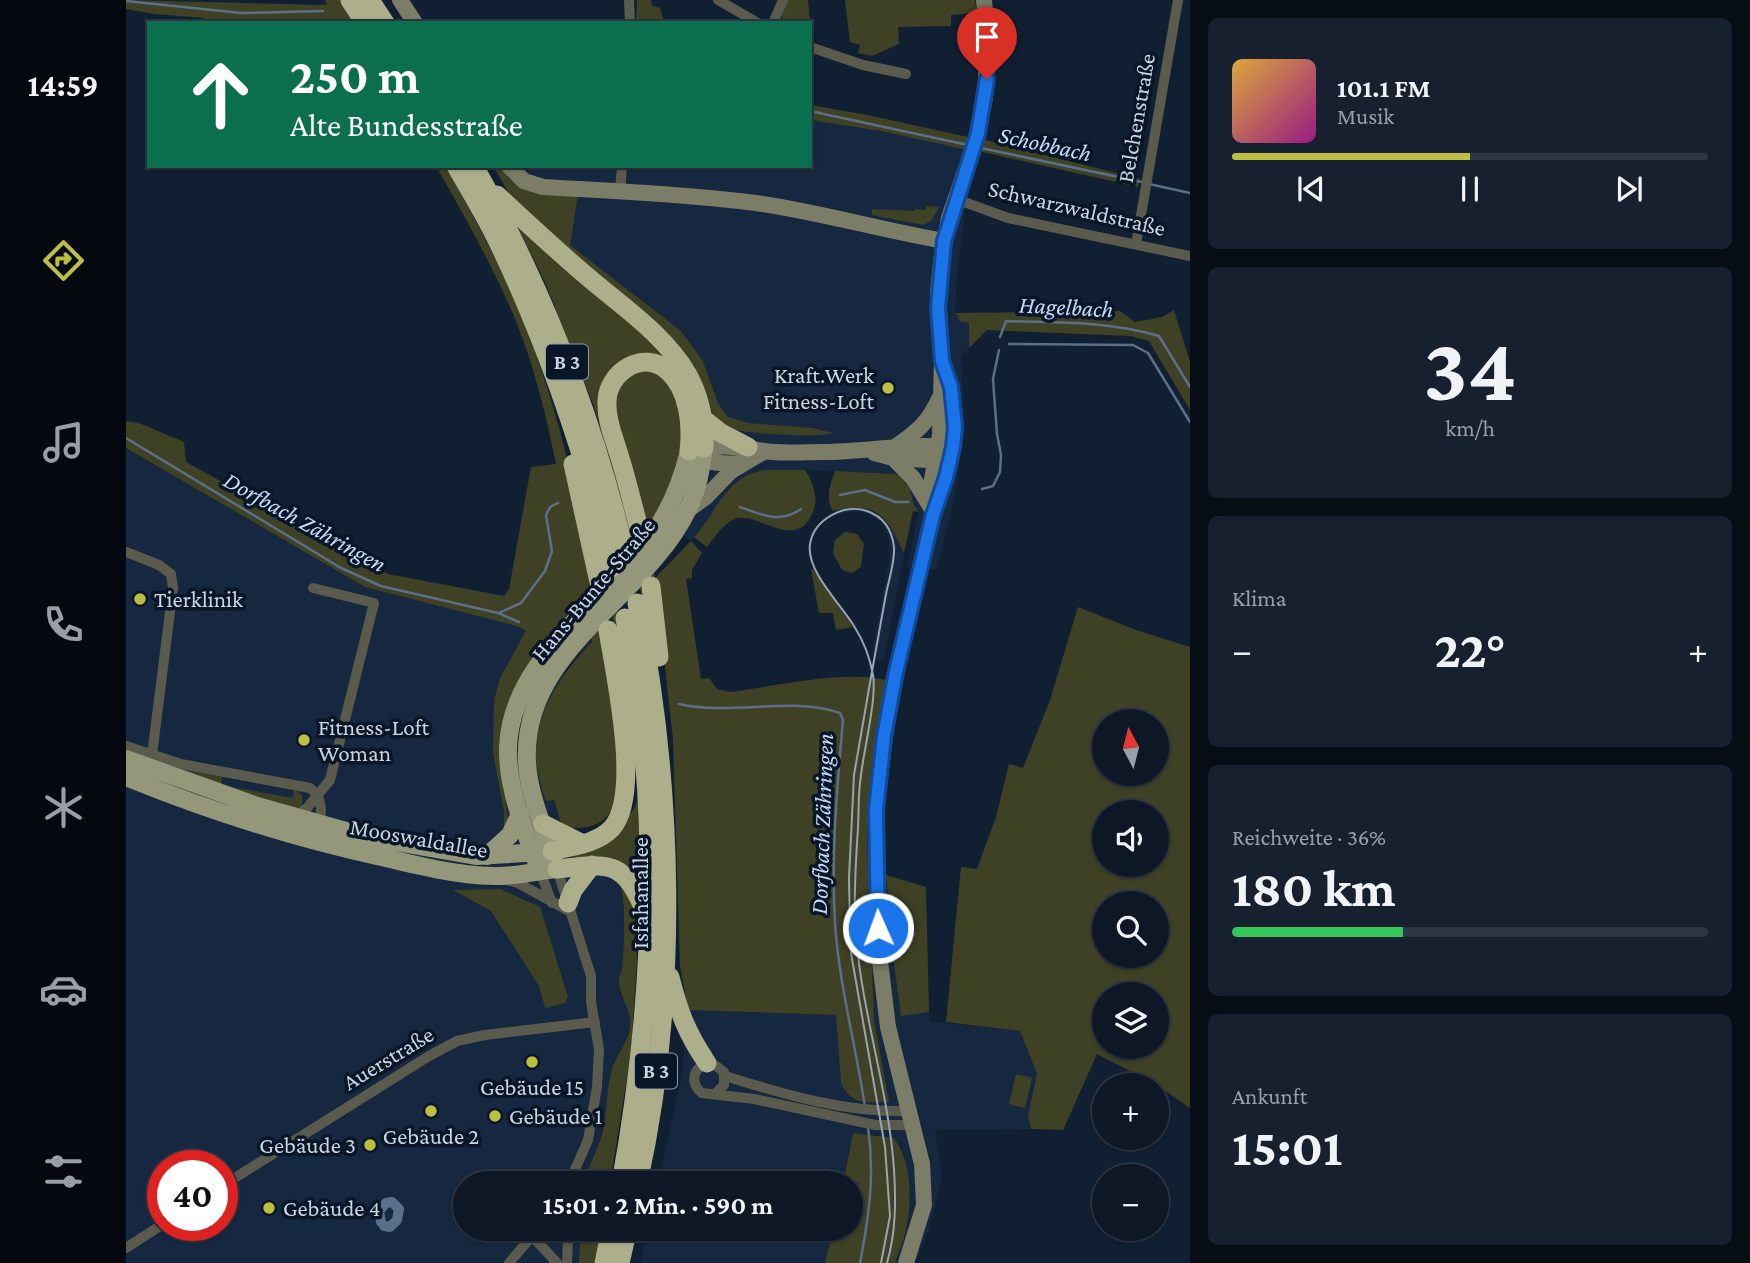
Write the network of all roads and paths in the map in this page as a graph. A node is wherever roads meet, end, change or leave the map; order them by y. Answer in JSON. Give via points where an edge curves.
{"nodes":[{"id":1,"x":350,"y":0,"type":"edge"},
{"id":2,"x":370,"y":0,"type":"edge"},
{"id":3,"x":400,"y":0,"type":"edge"},
{"id":4,"x":629,"y":0,"type":"edge"},
{"id":5,"x":718,"y":0,"type":"edge"},
{"id":6,"x":783,"y":0,"type":"edge"},
{"id":7,"x":984,"y":0,"type":"edge"},
{"id":8,"x":1178,"y":1,"type":"edge"},
{"id":9,"x":1190,"y":4,"type":"edge"},
{"id":10,"x":364,"y":21,"type":"edge"},
{"id":11,"x":383,"y":21,"type":"edge"},
{"id":12,"x":414,"y":21,"type":"edge"},
{"id":13,"x":630,"y":21,"type":"edge"},
{"id":14,"x":755,"y":21,"type":"edge"},
{"id":15,"x":774,"y":21,"type":"edge"},
{"id":16,"x":812,"y":48,"type":"edge"},
{"id":17,"x":906,"y":74,"type":"dead end"},
{"id":18,"x":457,"y":168,"type":"edge"},
{"id":19,"x":511,"y":168,"type":"edge"},
{"id":20,"x":622,"y":168,"type":"edge"},
{"id":21,"x":478,"y":174,"type":"edge"},
{"id":22,"x":620,"y":192,"type":"junction"},
{"id":23,"x":956,"y":199,"type":"junction"},
{"id":24,"x":944,"y":241,"type":"junction"},
{"id":25,"x":1136,"y":244,"type":"junction"},
{"id":26,"x":1190,"y":256,"type":"edge"},
{"id":27,"x":942,"y":361,"type":"junction"},
{"id":28,"x":942,"y":391,"type":"junction"},
{"id":29,"x":702,"y":418,"type":"junction"},
{"id":30,"x":894,"y":452,"type":"junction"},
{"id":31,"x":696,"y":453,"type":"junction"},
{"id":32,"x":753,"y":454,"type":"junction"},
{"id":33,"x":945,"y":454,"type":"junction"},
{"id":34,"x":930,"y":509,"type":"junction"},
{"id":35,"x":688,"y":510,"type":"junction"},
{"id":36,"x":670,"y":524,"type":"junction"},
{"id":37,"x":641,"y":536,"type":"dead end"},
{"id":38,"x":126,"y":552,"type":"edge"},
{"id":39,"x":651,"y":586,"type":"dead end"},
{"id":40,"x":313,"y":588,"type":"dead end"},
{"id":41,"x":582,"y":625,"type":"junction"},
{"id":42,"x":608,"y":630,"type":"dead end"},
{"id":43,"x":654,"y":699,"type":"junction"},
{"id":44,"x":126,"y":746,"type":"edge"},
{"id":45,"x":152,"y":755,"type":"junction"},
{"id":46,"x":126,"y":759,"type":"edge"},
{"id":47,"x":126,"y":777,"type":"edge"},
{"id":48,"x":319,"y":794,"type":"junction"},
{"id":49,"x":520,"y":814,"type":"junction"},
{"id":50,"x":294,"y":818,"type":"junction"},
{"id":51,"x":543,"y":824,"type":"junction"},
{"id":52,"x":317,"y":833,"type":"junction"},
{"id":53,"x":583,"y":844,"type":"junction"},
{"id":54,"x":487,"y":856,"type":"junction"},
{"id":55,"x":545,"y":861,"type":"junction"},
{"id":56,"x":592,"y":865,"type":"junction"},
{"id":57,"x":494,"y":876,"type":"junction"},
{"id":58,"x":564,"y":906,"type":"junction"},
{"id":59,"x":650,"y":923,"type":"junction"},
{"id":60,"x":665,"y":959,"type":"junction"},
{"id":61,"x":595,"y":1021,"type":"junction"},
{"id":62,"x":708,"y":1063,"type":"junction"},
{"id":63,"x":725,"y":1076,"type":"junction"},
{"id":64,"x":715,"y":1094,"type":"junction"},
{"id":65,"x":912,"y":1118,"type":"junction"},
{"id":66,"x":574,"y":1171,"type":"edge"},
{"id":67,"x":623,"y":1171,"type":"edge"},
{"id":68,"x":640,"y":1171,"type":"edge"},
{"id":69,"x":238,"y":1176,"type":"edge"},
{"id":70,"x":147,"y":1234,"type":"edge"},
{"id":71,"x":529,"y":1241,"type":"edge"},
{"id":72,"x":542,"y":1241,"type":"edge"},
{"id":73,"x":569,"y":1241,"type":"edge"},
{"id":74,"x":608,"y":1241,"type":"edge"},
{"id":75,"x":625,"y":1241,"type":"edge"},
{"id":76,"x":126,"y":1248,"type":"edge"},
{"id":77,"x":509,"y":1263,"type":"edge"},
{"id":78,"x":557,"y":1263,"type":"edge"},
{"id":79,"x":567,"y":1263,"type":"edge"},
{"id":80,"x":604,"y":1263,"type":"edge"},
{"id":81,"x":620,"y":1263,"type":"edge"},
{"id":82,"x":906,"y":1263,"type":"edge"}],
"edges":[{"from":1,"to":10,"type":"highway"},
{"from":2,"to":11,"type":"highway"},
{"from":3,"to":12,"type":"street"},
{"from":4,"to":13,"type":"street"},
{"from":5,"to":14,"type":"street"},
{"from":6,"to":15,"type":"street"},
{"from":7,"to":23,"type":"street","via":[[987,79],[974,144]]},
{"from":8,"to":9,"type":"street"},
{"from":8,"to":25,"type":"street","name":"Belchenstraße"},
{"from":16,"to":17,"type":"street"},
{"from":18,"to":21,"type":"highway","number":"B 3","via":[[527,305],[563,397],[569,449],[613,567],[600,455],[541,299]]},
{"from":19,"to":22,"type":"street","via":[[524,181],[543,187]]},
{"from":20,"to":22,"type":"street"},
{"from":21,"to":29,"type":"highway","via":[[550,246],[662,341],[689,377]]},
{"from":22,"to":24,"type":"street","via":[[755,203]]},
{"from":23,"to":24,"type":"street"},
{"from":23,"to":25,"type":"street","name":"Schwarzwaldstraße","via":[[1008,218]]},
{"from":24,"to":27,"type":"street","via":[[938,293]]},
{"from":25,"to":26,"type":"street","name":"Schwarzwaldstraße"},
{"from":27,"to":28,"type":"street"},
{"from":27,"to":33,"type":"street","via":[[951,387],[955,427]]},
{"from":28,"to":30,"type":"street","via":[[927,421]]},
{"from":28,"to":33,"type":"street"},
{"from":29,"to":31,"type":"highway"},
{"from":29,"to":32,"type":"highway"},
{"from":30,"to":32,"type":"street"},
{"from":30,"to":33,"type":"street"},
{"from":30,"to":34,"type":"street"},
{"from":31,"to":32,"type":"street"},
{"from":31,"to":35,"type":"main road","name":"Hans-Bunte-Straße","via":[[696,489]]},
{"from":31,"to":36,"type":"main road","name":"Hans-Bunte-Straße","via":[[675,494]]},
{"from":31,"to":37,"type":"highway","via":[[686,404],[667,370],[641,363],[620,371],[608,390],[608,416]]},
{"from":32,"to":35,"type":"street"},
{"from":33,"to":34,"type":"street"},
{"from":34,"to":65,"type":"street","via":[[891,696],[876,810],[879,953],[888,1027]]},
{"from":35,"to":36,"type":"main road","name":"Hans-Bunte-Straße"},
{"from":36,"to":41,"type":"main road","name":"Hans-Bunte-Straße","via":[[640,578]]},
{"from":38,"to":45,"type":"street","via":[[171,574],[173,588]]},
{"from":39,"to":43,"type":"highway","via":[[660,660]]},
{"from":40,"to":48,"type":"street","name":"Mooswaldallee","via":[[374,603],[330,780]]},
{"from":41,"to":49,"type":"main road","name":"Hans-Bunte-Straße","via":[[549,651],[533,673],[512,719],[509,763]]},
{"from":41,"to":51,"type":"main road","name":"Hans-Bunte-Straße","via":[[549,677],[529,728],[527,763]]},
{"from":42,"to":53,"type":"highway","via":[[627,766],[626,794],[611,828]]},
{"from":43,"to":59,"type":"highway","name":"Isfahanallee","number":"B 3","via":[[631,610],[649,834]]},
{"from":43,"to":60,"type":"highway","name":"Isfahanallee","number":"B 3","via":[[664,838]]},
{"from":44,"to":45,"type":"street"},
{"from":45,"to":48,"type":"street","via":[[310,788]]},
{"from":46,"to":50,"type":"main road","name":"Mooswaldallee"},
{"from":47,"to":52,"type":"main road","name":"Mooswaldallee","via":[[188,801]]},
{"from":48,"to":50,"type":"street","name":"Mooswaldallee"},
{"from":48,"to":52,"type":"street","name":"Mooswaldallee"},
{"from":49,"to":54,"type":"main road","via":[[510,835]]},
{"from":49,"to":55,"type":"main road","name":"Hans-Bunte-Straße"},
{"from":50,"to":52,"type":"main road","name":"Mooswaldallee"},
{"from":51,"to":53,"type":"highway"},
{"from":51,"to":55,"type":"main road","name":"Hans-Bunte-Straße"},
{"from":52,"to":54,"type":"main road","name":"Mooswaldallee"},
{"from":52,"to":57,"type":"main road","name":"Mooswaldallee","via":[[428,867]]},
{"from":53,"to":55,"type":"highway"},
{"from":54,"to":55,"type":"main road","name":"Mooswaldallee"},
{"from":55,"to":56,"type":"highway"},
{"from":55,"to":57,"type":"main road","name":"Mooswaldallee"},
{"from":55,"to":58,"type":"street","name":"Hans-Bunte-Straße"},
{"from":55,"to":58,"type":"street","name":"Hans-Bunte-Straße"},
{"from":56,"to":58,"type":"highway"},
{"from":56,"to":59,"type":"highway","via":[[624,874]]},
{"from":57,"to":58,"type":"street"},
{"from":58,"to":61,"type":"street","name":"Hans-Bunte-Straße","via":[[591,976]]},
{"from":59,"to":67,"type":"highway","name":"Isfahanallee","number":"B 3","via":[[643,1039]]},
{"from":60,"to":62,"type":"highway","via":[[683,1023]]},
{"from":60,"to":68,"type":"highway","name":"Isfahanallee","number":"B 3","via":[[657,1059]]},
{"from":61,"to":66,"type":"street","name":"Hans-Bunte-Straße","via":[[599,1064],[595,1106],[588,1140]]},
{"from":61,"to":69,"type":"street","name":"Auerstraße","via":[[457,1041]]},
{"from":62,"to":63,"type":"street","via":[[717,1065]]},
{"from":62,"to":64,"type":"street","via":[[697,1069],[693,1079],[702,1093]]},
{"from":63,"to":64,"type":"street"},
{"from":63,"to":65,"type":"street","via":[[858,1110]]},
{"from":64,"to":65,"type":"street","via":[[875,1125]]},
{"from":65,"to":82,"type":"street","via":[[922,1164],[924,1205]]},
{"from":70,"to":76,"type":"street"},
{"from":71,"to":77,"type":"street"},
{"from":72,"to":78,"type":"street"},
{"from":73,"to":79,"type":"street"},
{"from":74,"to":80,"type":"highway"},
{"from":75,"to":81,"type":"highway"}]}
